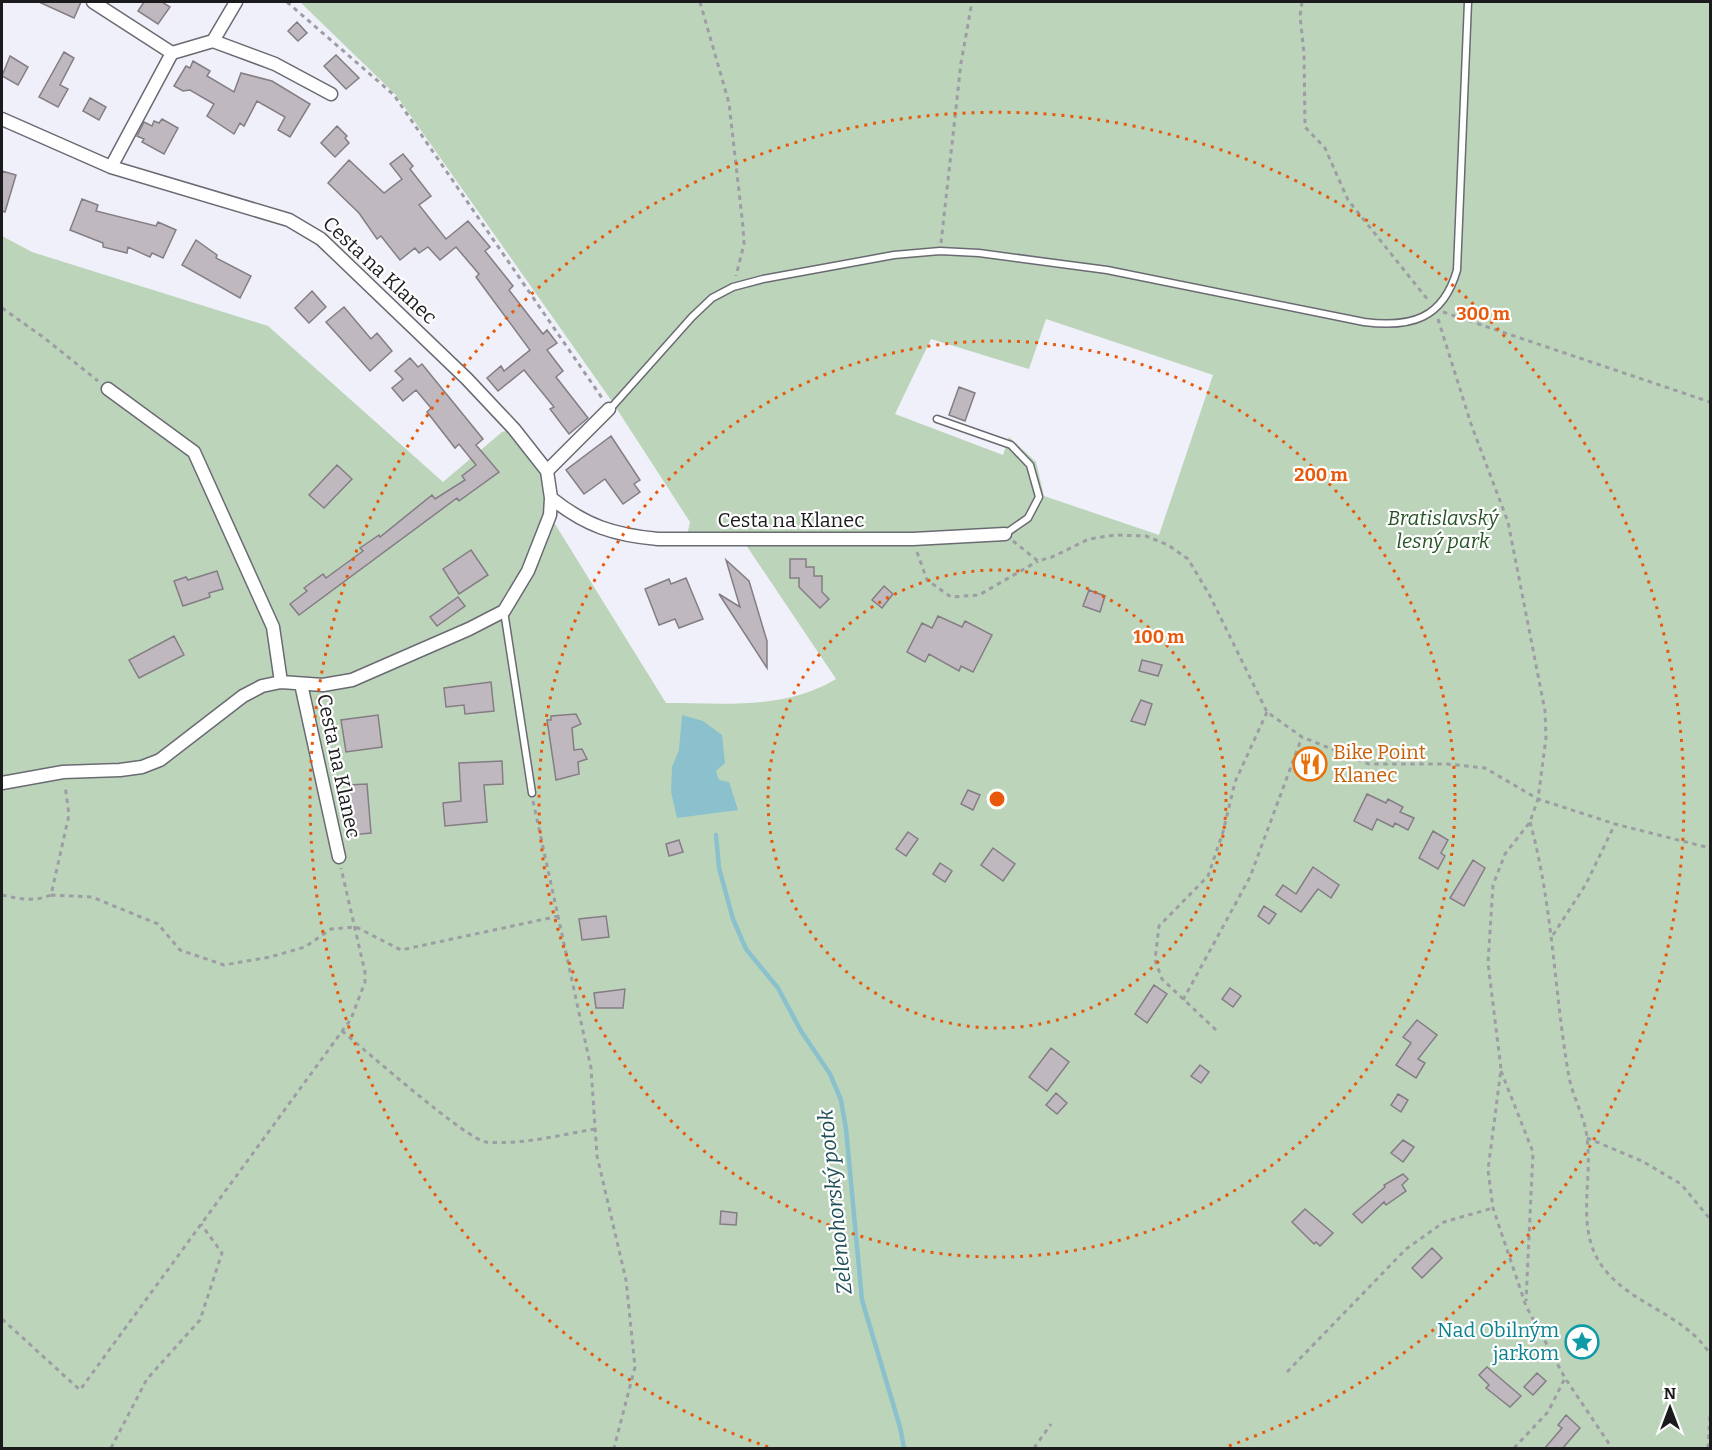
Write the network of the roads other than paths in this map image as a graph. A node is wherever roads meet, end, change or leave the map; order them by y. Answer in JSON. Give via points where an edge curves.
{"nodes":[{"id":1,"x":93,"y":2,"type":"edge"},
{"id":2,"x":236,"y":2,"type":"edge"},
{"id":3,"x":1468,"y":2,"type":"edge"},
{"id":4,"x":213,"y":41,"type":"junction"},
{"id":5,"x":172,"y":53,"type":"junction"},
{"id":6,"x":331,"y":94,"type":"dead end"},
{"id":7,"x":2,"y":119,"type":"edge"},
{"id":8,"x":111,"y":167,"type":"junction"},
{"id":9,"x":108,"y":389,"type":"road end"},
{"id":10,"x":609,"y":409,"type":"joint"},
{"id":11,"x":937,"y":419,"type":"dead end"},
{"id":12,"x":547,"y":471,"type":"junction"},
{"id":13,"x":551,"y":498,"type":"junction"},
{"id":14,"x":1005,"y":534,"type":"joint"},
{"id":15,"x":504,"y":611,"type":"junction"},
{"id":16,"x":281,"y":682,"type":"junction"},
{"id":17,"x":301,"y":684,"type":"junction"},
{"id":18,"x":2,"y":783,"type":"edge"},
{"id":19,"x":532,"y":793,"type":"road end"},
{"id":20,"x":339,"y":857,"type":"road end"}],
"edges":[{"from":1,"to":5,"type":"street"},
{"from":2,"to":4,"type":"street"},
{"from":3,"to":10,"type":"lane","via":[[1460,252],[1453,285],[1436,310],[1406,323],[1387,325],[1107,270],[940,251],[825,267],[733,287],[712,298],[692,317]]},
{"from":4,"to":5,"type":"street"},
{"from":4,"to":6,"type":"street","via":[[275,64]]},
{"from":5,"to":8,"type":"street"},
{"from":7,"to":8,"type":"street","name":"Cesta na Klanec"},
{"from":8,"to":12,"type":"street","name":"Cesta na Klanec","via":[[306,228],[486,397]]},
{"from":9,"to":16,"type":"street","via":[[194,452],[273,627]]},
{"from":10,"to":12,"type":"street"},
{"from":11,"to":14,"type":"lane","via":[[1011,445],[1030,465],[1039,497],[1028,518]]},
{"from":12,"to":13,"type":"street"},
{"from":13,"to":14,"type":"street","name":"Cesta na Klanec","via":[[574,516],[599,528],[640,537],[913,539]]},
{"from":13,"to":15,"type":"street","via":[[550,516],[528,571]]},
{"from":15,"to":17,"type":"street","name":"Cesta na Klanec","via":[[380,670],[335,684]]},
{"from":15,"to":19,"type":"lane"},
{"from":16,"to":17,"type":"street","name":"Cesta na Klanec"},
{"from":16,"to":18,"type":"street","via":[[243,696],[160,760],[142,767],[63,772]]},
{"from":17,"to":20,"type":"street","name":"Cesta na Klanec"}]}
